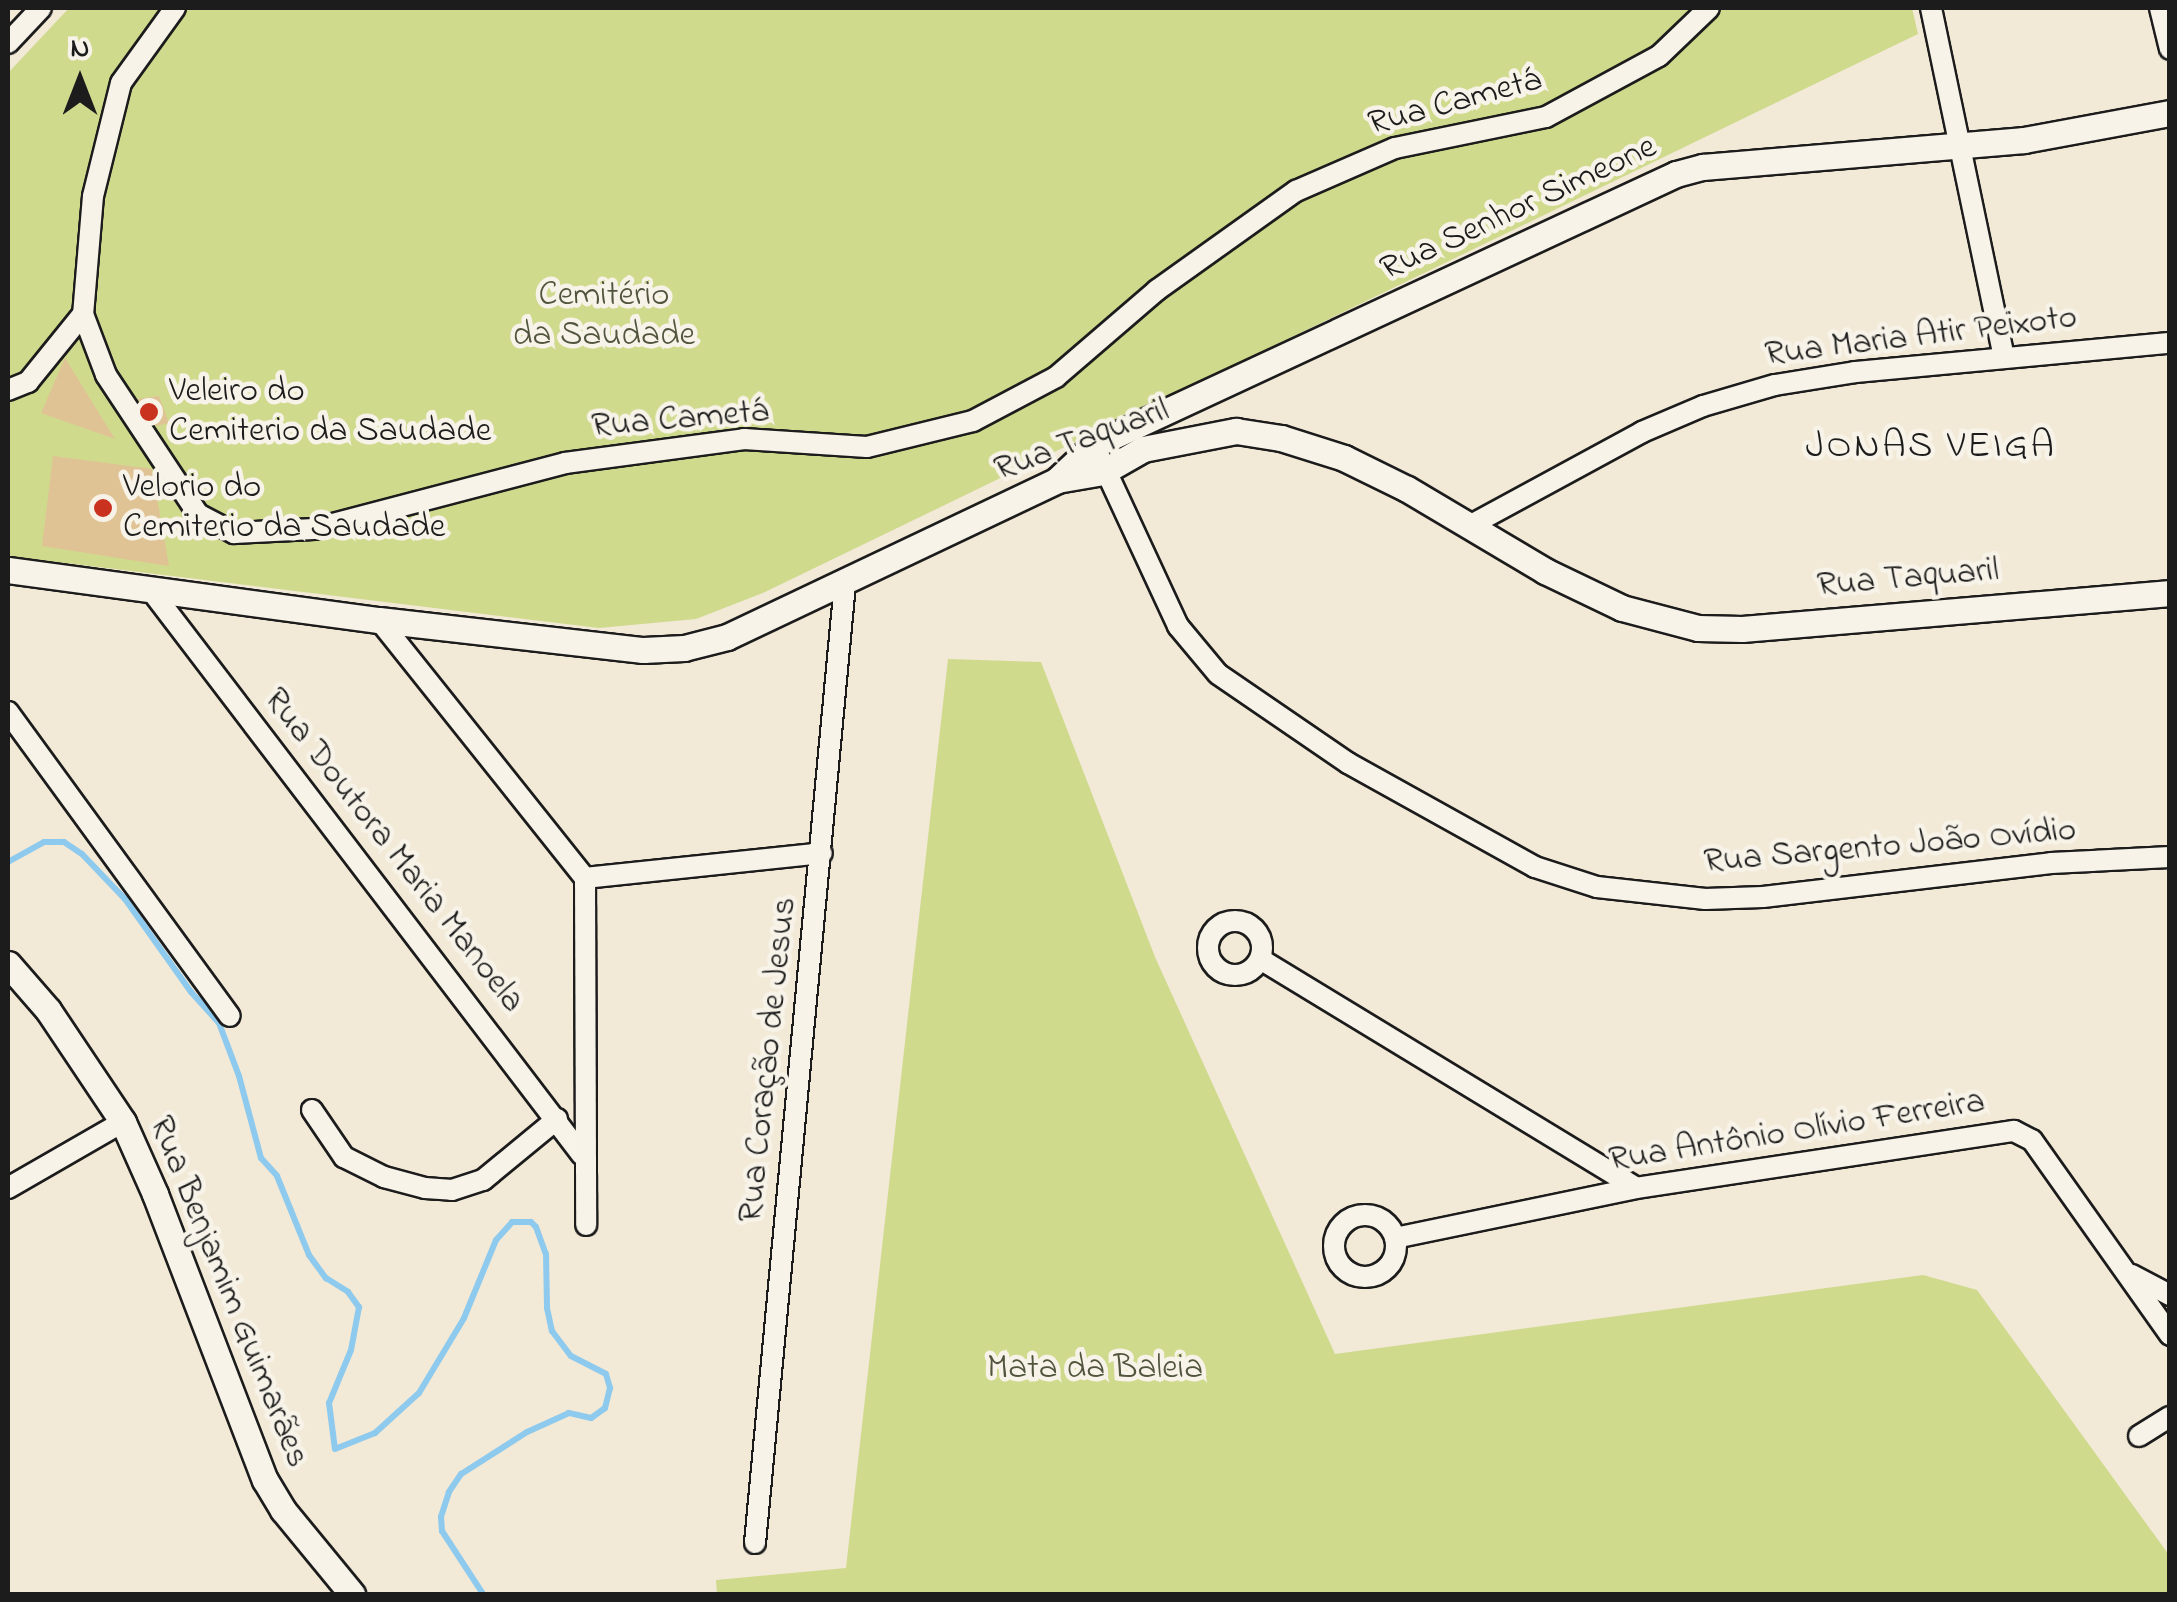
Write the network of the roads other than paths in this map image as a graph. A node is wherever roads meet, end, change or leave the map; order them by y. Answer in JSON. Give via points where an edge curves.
{"nodes":[{"id":1,"x":176,"y":8,"type":"edge"},
{"id":2,"x":1708,"y":8,"type":"edge"},
{"id":3,"x":1931,"y":8,"type":"edge"},
{"id":4,"x":2160,"y":8,"type":"edge"},
{"id":5,"x":33,"y":12,"type":"edge"},
{"id":6,"x":8,"y":43,"type":"edge"},
{"id":7,"x":2170,"y":49,"type":"edge"},
{"id":8,"x":2170,"y":113,"type":"edge"},
{"id":9,"x":1962,"y":146,"type":"junction"},
{"id":10,"x":83,"y":314,"type":"junction"},
{"id":11,"x":2170,"y":343,"type":"edge"},
{"id":12,"x":2004,"y":356,"type":"junction"},
{"id":13,"x":8,"y":390,"type":"edge"},
{"id":14,"x":1094,"y":445,"type":"junction"},
{"id":15,"x":1102,"y":472,"type":"junction"},
{"id":16,"x":1057,"y":480,"type":"junction"},
{"id":17,"x":1471,"y":525,"type":"junction"},
{"id":18,"x":8,"y":570,"type":"edge"},
{"id":19,"x":845,"y":584,"type":"junction"},
{"id":20,"x":150,"y":588,"type":"junction"},
{"id":21,"x":2170,"y":594,"type":"edge"},
{"id":22,"x":379,"y":620,"type":"junction"},
{"id":23,"x":8,"y":712,"type":"edge"},
{"id":24,"x":822,"y":853,"type":"junction"},
{"id":25,"x":2170,"y":857,"type":"edge"},
{"id":26,"x":585,"y":878,"type":"junction"},
{"id":27,"x":1260,"y":959,"type":"dead end"},
{"id":28,"x":8,"y":964,"type":"edge"},
{"id":29,"x":230,"y":1016,"type":"dead end"},
{"id":30,"x":312,"y":1110,"type":"dead end"},
{"id":31,"x":557,"y":1119,"type":"junction"},
{"id":32,"x":123,"y":1122,"type":"junction"},
{"id":33,"x":582,"y":1155,"type":"junction"},
{"id":34,"x":8,"y":1188,"type":"edge"},
{"id":35,"x":1636,"y":1188,"type":"junction"},
{"id":36,"x":586,"y":1225,"type":"dead end"},
{"id":37,"x":1395,"y":1238,"type":"dead end"},
{"id":38,"x":2124,"y":1270,"type":"junction"},
{"id":39,"x":2170,"y":1295,"type":"edge"},
{"id":40,"x":2170,"y":1335,"type":"edge"},
{"id":41,"x":2170,"y":1417,"type":"edge"},
{"id":42,"x":2139,"y":1436,"type":"dead end"},
{"id":43,"x":755,"y":1543,"type":"dead end"},
{"id":44,"x":352,"y":1594,"type":"edge"}],
"edges":[{"from":1,"to":10,"type":"street","name":"Rua Cametá","via":[[122,83],[93,196]]},
{"from":2,"to":10,"type":"street","name":"Rua Cametá","via":[[1659,56],[1546,117],[1395,148],[1296,191],[1157,290],[1056,377],[973,421],[867,447],[744,440],[565,463],[329,526],[234,533],[198,514],[106,375]]},
{"from":3,"to":9,"type":"street"},
{"from":4,"to":7,"type":"street"},
{"from":5,"to":6,"type":"street"},
{"from":8,"to":9,"type":"street","name":"Rua Senhor Simeone"},
{"from":9,"to":12,"type":"street"},
{"from":9,"to":14,"type":"street","name":"Rua Senhor Simeone","via":[[1676,174]]},
{"from":10,"to":13,"type":"street","via":[[28,382]]},
{"from":11,"to":12,"type":"street","name":"Rua Maria Atir Peixoto"},
{"from":12,"to":17,"type":"street","name":"Rua Maria Atir Peixoto","via":[[1855,372],[1750,392],[1642,432]]},
{"from":14,"to":15,"type":"street","name":"Rua Sargento João Ovídio"},
{"from":14,"to":16,"type":"street","name":"Rua Senhor Simeone"},
{"from":15,"to":16,"type":"street","name":"Rua Taquaril"},
{"from":15,"to":17,"type":"street","name":"Rua Taquaril","via":[[1143,450],[1236,431],[1344,458]]},
{"from":15,"to":25,"type":"street","name":"Rua Sargento João Ovídio","via":[[1178,626],[1218,674],[1348,763],[1481,839],[1570,880],[1645,894],[1763,897]]},
{"from":16,"to":19,"type":"street","name":"Rua Taquaril"},
{"from":17,"to":21,"type":"street","name":"Rua Taquaril","via":[[1622,608],[1698,628]]},
{"from":18,"to":20,"type":"street","name":"Rua Taquaril"},
{"from":19,"to":22,"type":"street","name":"Rua Taquaril","via":[[727,637],[684,648],[643,650]]},
{"from":19,"to":24,"type":"street","name":"Rua Coração de Jesus"},
{"from":20,"to":22,"type":"street","name":"Rua Taquaril"},
{"from":20,"to":31,"type":"street","name":"Rua Doutora Maria Manoela"},
{"from":22,"to":26,"type":"street"},
{"from":23,"to":29,"type":"street"},
{"from":24,"to":26,"type":"street"},
{"from":24,"to":43,"type":"street","name":"Rua Coração de Jesus"},
{"from":26,"to":33,"type":"street"},
{"from":27,"to":35,"type":"street"},
{"from":28,"to":32,"type":"street","name":"Rua Benjamim Guimarães","via":[[48,1010]]},
{"from":30,"to":31,"type":"street","via":[[344,1157],[384,1177],[452,1190],[483,1180]]},
{"from":31,"to":33,"type":"street","name":"Rua Doutora Maria Manoela"},
{"from":32,"to":34,"type":"street"},
{"from":32,"to":44,"type":"street","name":"Rua Benjamim Guimarães","via":[[265,1480]]},
{"from":33,"to":36,"type":"street"},
{"from":35,"to":37,"type":"street","name":"Rua Antônio Olívio Ferreira"},
{"from":35,"to":38,"type":"street","name":"Rua Antônio Olívio Ferreira","via":[[2014,1131],[2032,1140]]},
{"from":38,"to":39,"type":"street"},
{"from":38,"to":40,"type":"street","name":"Rua Antônio Olívio Ferreira"},
{"from":41,"to":42,"type":"street"}]}
